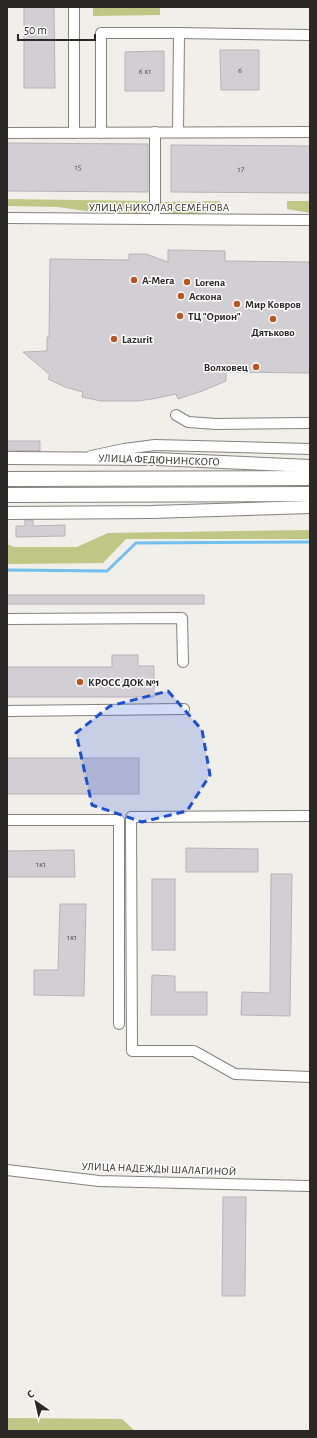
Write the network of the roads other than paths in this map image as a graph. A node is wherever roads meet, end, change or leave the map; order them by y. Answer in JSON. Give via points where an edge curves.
{"nodes":[{"id":1,"x":74,"y":7,"type":"edge"},
{"id":2,"x":179,"y":33,"type":"junction"},
{"id":3,"x":310,"y":35,"type":"edge"},
{"id":4,"x":155,"y":132,"type":"junction"},
{"id":5,"x":178,"y":132,"type":"junction"},
{"id":6,"x":310,"y":132,"type":"edge"},
{"id":7,"x":74,"y":133,"type":"junction"},
{"id":8,"x":101,"y":133,"type":"junction"},
{"id":9,"x":7,"y":134,"type":"edge"},
{"id":10,"x":7,"y":218,"type":"edge"},
{"id":11,"x":155,"y":219,"type":"junction"},
{"id":12,"x":310,"y":220,"type":"edge"},
{"id":13,"x":176,"y":415,"type":"dead end"},
{"id":14,"x":310,"y":422,"type":"edge"},
{"id":15,"x":310,"y":449,"type":"edge"},
{"id":16,"x":7,"y":458,"type":"edge"},
{"id":17,"x":81,"y":458,"type":"junction"},
{"id":18,"x":310,"y":466,"type":"edge"},
{"id":19,"x":310,"y":478,"type":"edge"},
{"id":20,"x":7,"y":479,"type":"edge"},
{"id":21,"x":310,"y":494,"type":"edge"},
{"id":22,"x":7,"y":495,"type":"edge"},
{"id":23,"x":310,"y":507,"type":"edge"},
{"id":24,"x":7,"y":513,"type":"edge"},
{"id":25,"x":7,"y":619,"type":"edge"},
{"id":26,"x":183,"y":662,"type":"dead end"},
{"id":27,"x":184,"y":709,"type":"dead end"},
{"id":28,"x":7,"y":711,"type":"edge"},
{"id":29,"x":310,"y":816,"type":"edge"},
{"id":30,"x":7,"y":820,"type":"edge"},
{"id":31,"x":119,"y":1024,"type":"dead end"},
{"id":32,"x":310,"y":1077,"type":"edge"},
{"id":33,"x":7,"y":1170,"type":"edge"},
{"id":34,"x":310,"y":1186,"type":"edge"}],
"edges":[{"from":1,"to":7,"type":"street"},
{"from":2,"to":3,"type":"street"},
{"from":2,"to":5,"type":"street"},
{"from":2,"to":8,"type":"street","via":[[101,33]]},
{"from":4,"to":5,"type":"street"},
{"from":4,"to":8,"type":"street"},
{"from":4,"to":11,"type":"street"},
{"from":5,"to":6,"type":"street"},
{"from":7,"to":8,"type":"street"},
{"from":7,"to":9,"type":"street"},
{"from":10,"to":11,"type":"street","name":"УЛИЦА НИКОЛАЯ СЕМЁНОВА"},
{"from":11,"to":12,"type":"street","name":"УЛИЦА НИКОЛАЯ СЕМЁНОВА"},
{"from":13,"to":14,"type":"street","via":[[188,422],[216,424]]},
{"from":15,"to":17,"type":"street","via":[[155,445],[124,448]]},
{"from":16,"to":17,"type":"main road","name":"УЛИЦА ФЕДЮНИНСКОГО"},
{"from":17,"to":18,"type":"main road","name":"УЛИЦА ФЕДЮНИНСКОГО"},
{"from":19,"to":20,"type":"highway","name":"УЛИЦА ФЕДЮНИНСКОГО"},
{"from":21,"to":22,"type":"highway"},
{"from":23,"to":24,"type":"main road"},
{"from":25,"to":26,"type":"street","via":[[182,618]]},
{"from":27,"to":28,"type":"street"},
{"from":29,"to":32,"type":"street","via":[[131,817],[132,1051],[194,1051],[235,1074]]},
{"from":30,"to":31,"type":"street","via":[[119,820]]},
{"from":33,"to":34,"type":"street","name":"УЛИЦА НАДЕЖДЫ ШАЛАГИНОЙ","via":[[99,1181]]}]}
